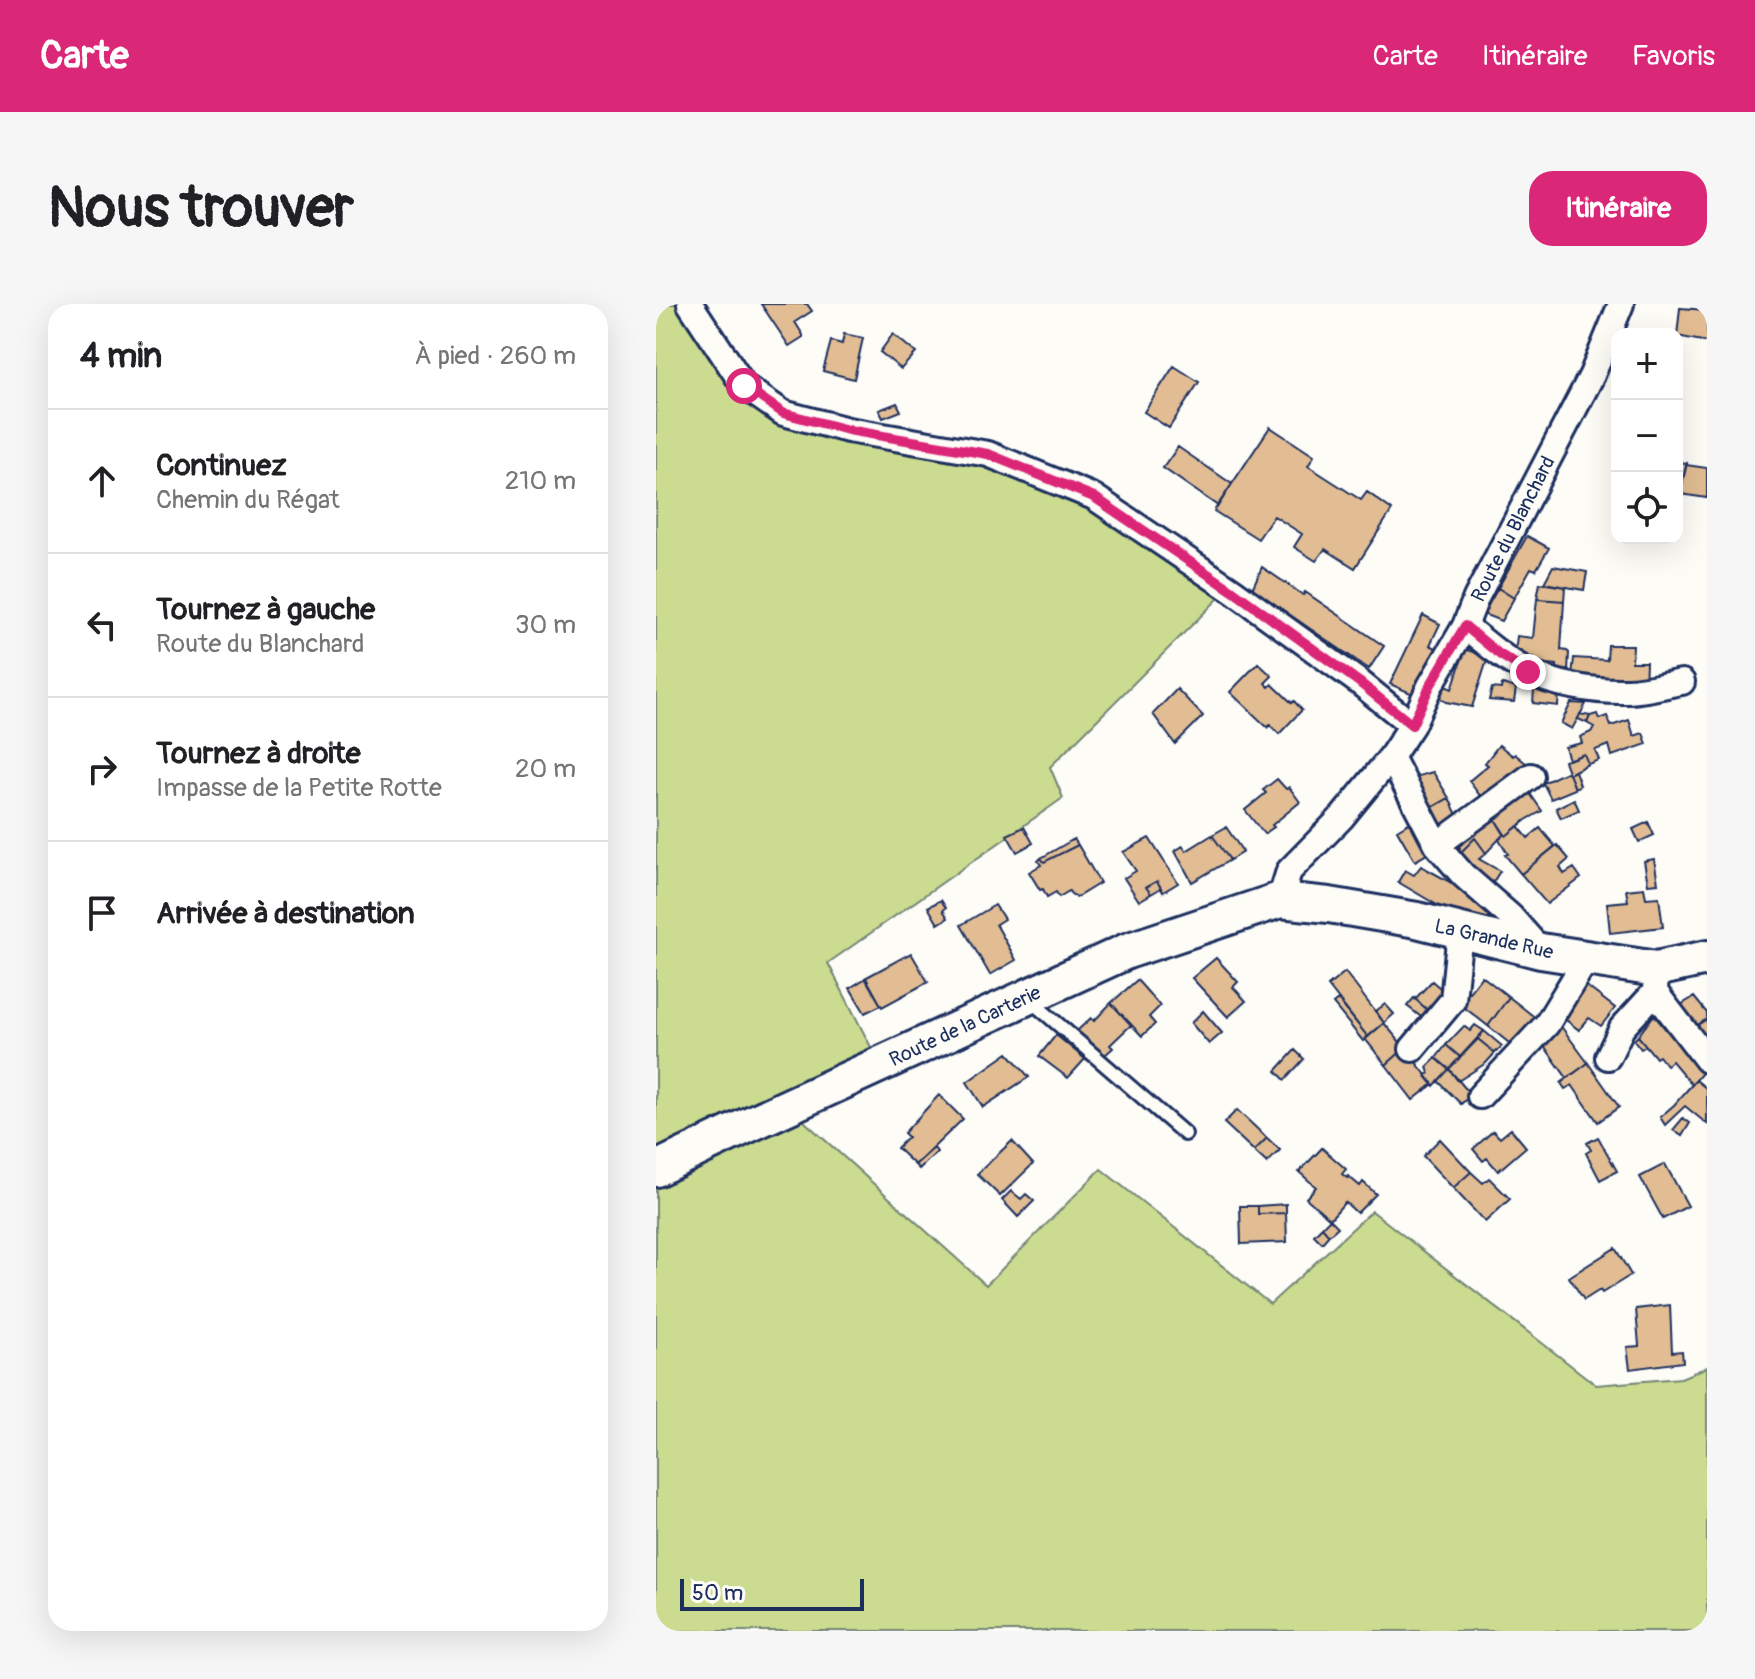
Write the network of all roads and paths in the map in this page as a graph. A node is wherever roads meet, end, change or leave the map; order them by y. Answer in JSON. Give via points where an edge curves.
{"nodes":[{"id":1,"x":690,"y":304,"type":"edge"},
{"id":2,"x":1621,"y":304,"type":"edge"},
{"id":3,"x":1465,"y":626,"type":"junction"},
{"id":4,"x":1682,"y":682,"type":"dead end"},
{"id":5,"x":1412,"y":725,"type":"junction"},
{"id":6,"x":1391,"y":757,"type":"junction"},
{"id":7,"x":1531,"y":776,"type":"dead end"},
{"id":8,"x":1437,"y":845,"type":"junction"},
{"id":9,"x":1280,"y":900,"type":"junction"},
{"id":10,"x":1460,"y":931,"type":"junction"},
{"id":11,"x":1541,"y":951,"type":"junction"},
{"id":12,"x":1587,"y":958,"type":"junction"},
{"id":13,"x":1707,"y":958,"type":"edge"},
{"id":14,"x":1656,"y":980,"type":"junction"},
{"id":15,"x":1027,"y":998,"type":"junction"},
{"id":16,"x":1412,"y":1049,"type":"dead end"},
{"id":17,"x":1608,"y":1057,"type":"dead end"},
{"id":18,"x":1707,"y":1060,"type":"edge"},
{"id":19,"x":1480,"y":1096,"type":"dead end"},
{"id":20,"x":1185,"y":1134,"type":"dead end"},
{"id":21,"x":656,"y":1169,"type":"edge"}],
"edges":[{"from":1,"to":5,"type":"street","via":[[744,386],[783,413],[988,454],[1094,497],[1233,591]]},
{"from":2,"to":3,"type":"street","name":"Route du Blanchard","via":[[1592,375]]},
{"from":3,"to":4,"type":"street","via":[[1528,672],[1558,682],[1629,691]]},
{"from":3,"to":5,"type":"street","name":"Route du Blanchard"},
{"from":5,"to":6,"type":"street","name":"Route du Blanchard"},
{"from":6,"to":8,"type":"street"},
{"from":6,"to":9,"type":"street","name":"Route du Blanchard","via":[[1289,871]]},
{"from":7,"to":8,"type":"street"},
{"from":8,"to":11,"type":"street"},
{"from":9,"to":10,"type":"street","name":"La Grande Rue"},
{"from":9,"to":15,"type":"street","name":"Route de la Carterie","via":[[1127,951]]},
{"from":10,"to":11,"type":"street","name":"La Grande Rue"},
{"from":10,"to":16,"type":"street","via":[[1453,1000]]},
{"from":11,"to":12,"type":"street","name":"La Grande Rue"},
{"from":12,"to":14,"type":"street","name":"La Grande Rue"},
{"from":12,"to":19,"type":"street","via":[[1547,1024]]},
{"from":13,"to":14,"type":"street","name":"La Grande Rue"},
{"from":14,"to":17,"type":"street"},
{"from":14,"to":18,"type":"street"},
{"from":15,"to":20,"type":"lane"},
{"from":15,"to":21,"type":"street","name":"Route de la Carterie"}]}
